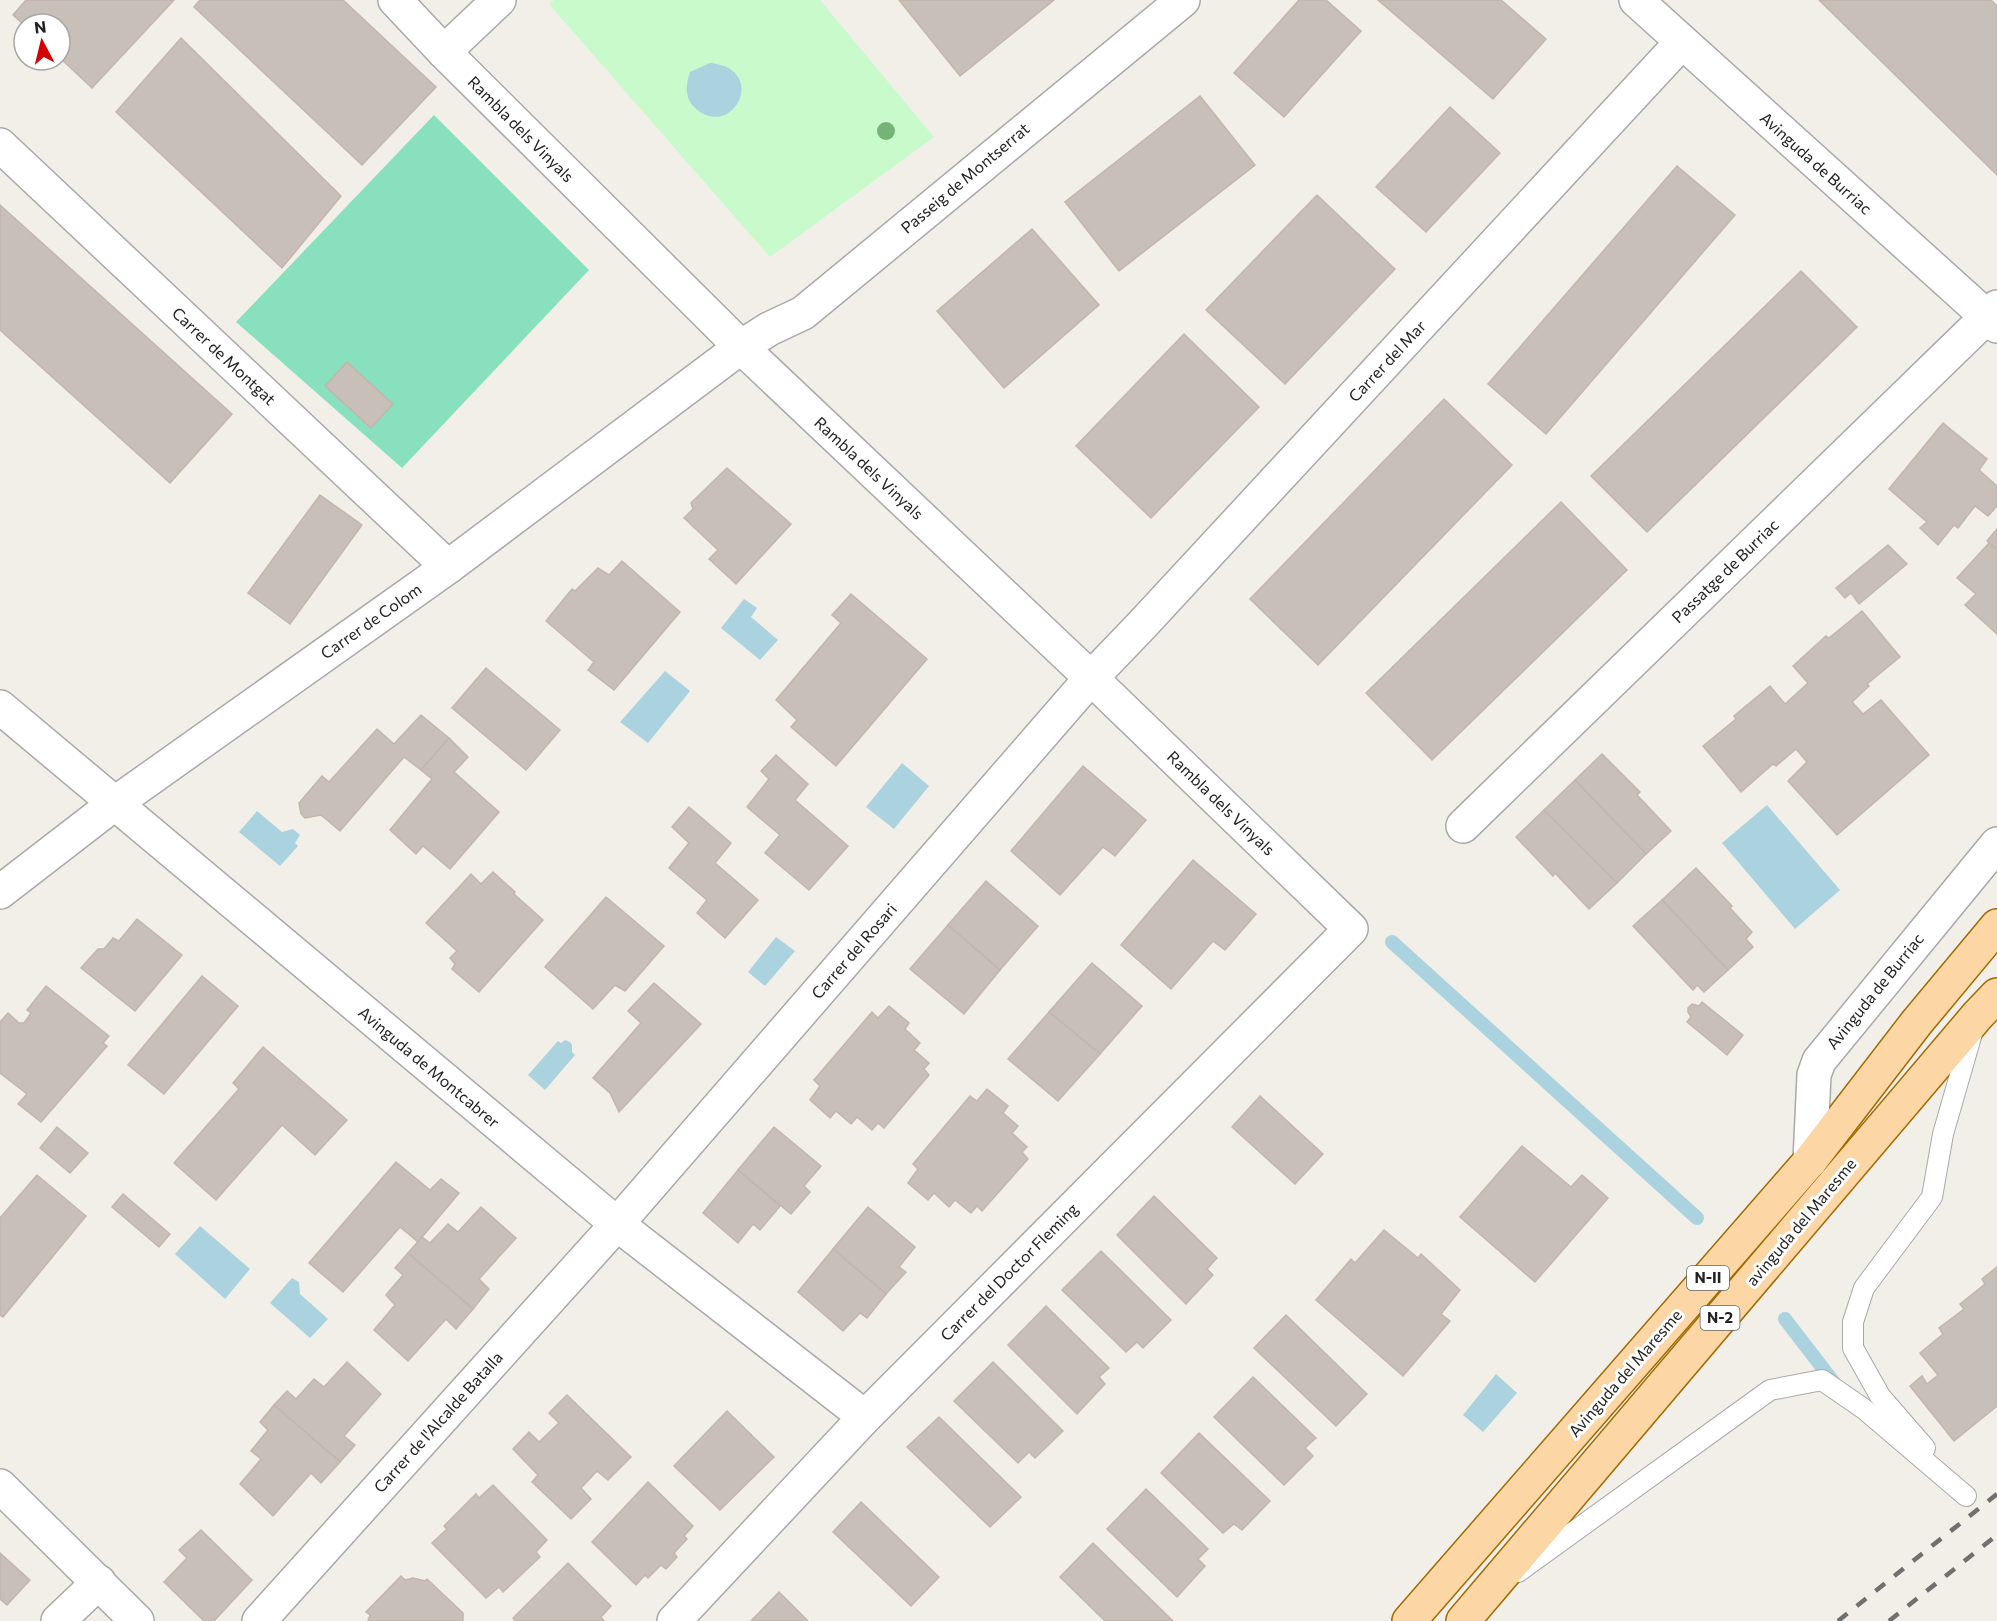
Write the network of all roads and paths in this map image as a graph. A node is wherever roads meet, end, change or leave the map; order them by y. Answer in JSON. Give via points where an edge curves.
{"nodes":[{"id":1,"x":395,"y":0,"type":"edge"},
{"id":2,"x":499,"y":0,"type":"edge"},
{"id":3,"x":1183,"y":0,"type":"edge"},
{"id":4,"x":1636,"y":0,"type":"edge"},
{"id":5,"x":1682,"y":42,"type":"junction"},
{"id":6,"x":444,"y":52,"type":"junction"},
{"id":7,"x":0,"y":145,"type":"edge"},
{"id":8,"x":1993,"y":317,"type":"edge"},
{"id":9,"x":741,"y":347,"type":"junction"},
{"id":10,"x":448,"y":567,"type":"junction"},
{"id":11,"x":1091,"y":678,"type":"junction"},
{"id":12,"x":0,"y":707,"type":"edge"},
{"id":13,"x":114,"y":804,"type":"junction"},
{"id":14,"x":1463,"y":826,"type":"dead end"},
{"id":15,"x":1997,"y":844,"type":"edge"},
{"id":16,"x":0,"y":892,"type":"edge"},
{"id":17,"x":1997,"y":926,"type":"edge"},
{"id":18,"x":1351,"y":929,"type":"joint"},
{"id":19,"x":1987,"y":1005,"type":"edge"},
{"id":20,"x":1810,"y":1161,"type":"junction"},
{"id":21,"x":617,"y":1224,"type":"junction"},
{"id":22,"x":865,"y":1417,"type":"junction"},
{"id":23,"x":0,"y":1486,"type":"edge"},
{"id":24,"x":99,"y":1582,"type":"junction"},
{"id":25,"x":1473,"y":1610,"type":"edge"},
{"id":26,"x":58,"y":1621,"type":"edge"},
{"id":27,"x":137,"y":1621,"type":"edge"},
{"id":28,"x":259,"y":1621,"type":"edge"},
{"id":29,"x":674,"y":1621,"type":"edge"},
{"id":30,"x":1409,"y":1621,"type":"edge"}],
"edges":[{"from":1,"to":6,"type":"street","name":"Rambla dels Vinyals"},
{"from":2,"to":6,"type":"street"},
{"from":3,"to":9,"type":"street","name":"Passeig de Montserrat","via":[[803,313]]},
{"from":4,"to":5,"type":"street","name":"Avinguda de Burriac"},
{"from":5,"to":8,"type":"street","name":"Avinguda de Burriac"},
{"from":5,"to":11,"type":"street","name":"Carrer del Mar"},
{"from":6,"to":9,"type":"street","name":"Rambla dels Vinyals"},
{"from":7,"to":10,"type":"street","name":"Carrer de Montgat"},
{"from":8,"to":14,"type":"street","name":"Passatge de Burriac"},
{"from":9,"to":10,"type":"street","name":"Carrer de Colom"},
{"from":9,"to":11,"type":"street","name":"Rambla dels Vinyals"},
{"from":10,"to":13,"type":"street","name":"Carrer de Colom"},
{"from":11,"to":18,"type":"street","name":"Rambla dels Vinyals"},
{"from":11,"to":21,"type":"street","name":"Carrer del Rosari"},
{"from":12,"to":13,"type":"street","name":"Avinguda de Montcabrer"},
{"from":13,"to":16,"type":"street","name":"Carrer de Colom"},
{"from":13,"to":21,"type":"street","name":"Avinguda de Montcabrer"},
{"from":15,"to":20,"type":"street","name":"Avinguda de Burriac","via":[[1819,1061],[1814,1076]]},
{"from":17,"to":20,"type":"main road","name":"Avinguda del Maresme","number":"N-II"},
{"from":18,"to":22,"type":"street","name":"Carrer del Doctor Fleming"},
{"from":19,"to":25,"type":"main road","name":"avinguda del Maresme","number":"N-2"},
{"from":19,"to":25,"type":"lane","via":[[1943,1134],[1932,1197],[1864,1288],[1853,1322],[1853,1348],[1880,1396],[1966,1496],[1864,1409],[1822,1380],[1770,1390]]},
{"from":20,"to":30,"type":"main road","name":"Avinguda del Maresme","number":"N-II"},
{"from":21,"to":22,"type":"street","name":"Avinguda de Montcabrer"},
{"from":21,"to":28,"type":"street","name":"Carrer de l'Alcalde Batalla"},
{"from":22,"to":29,"type":"street","name":"Carrer del Doctor Fleming"},
{"from":23,"to":24,"type":"street"},
{"from":24,"to":26,"type":"street"},
{"from":24,"to":27,"type":"street"}]}
